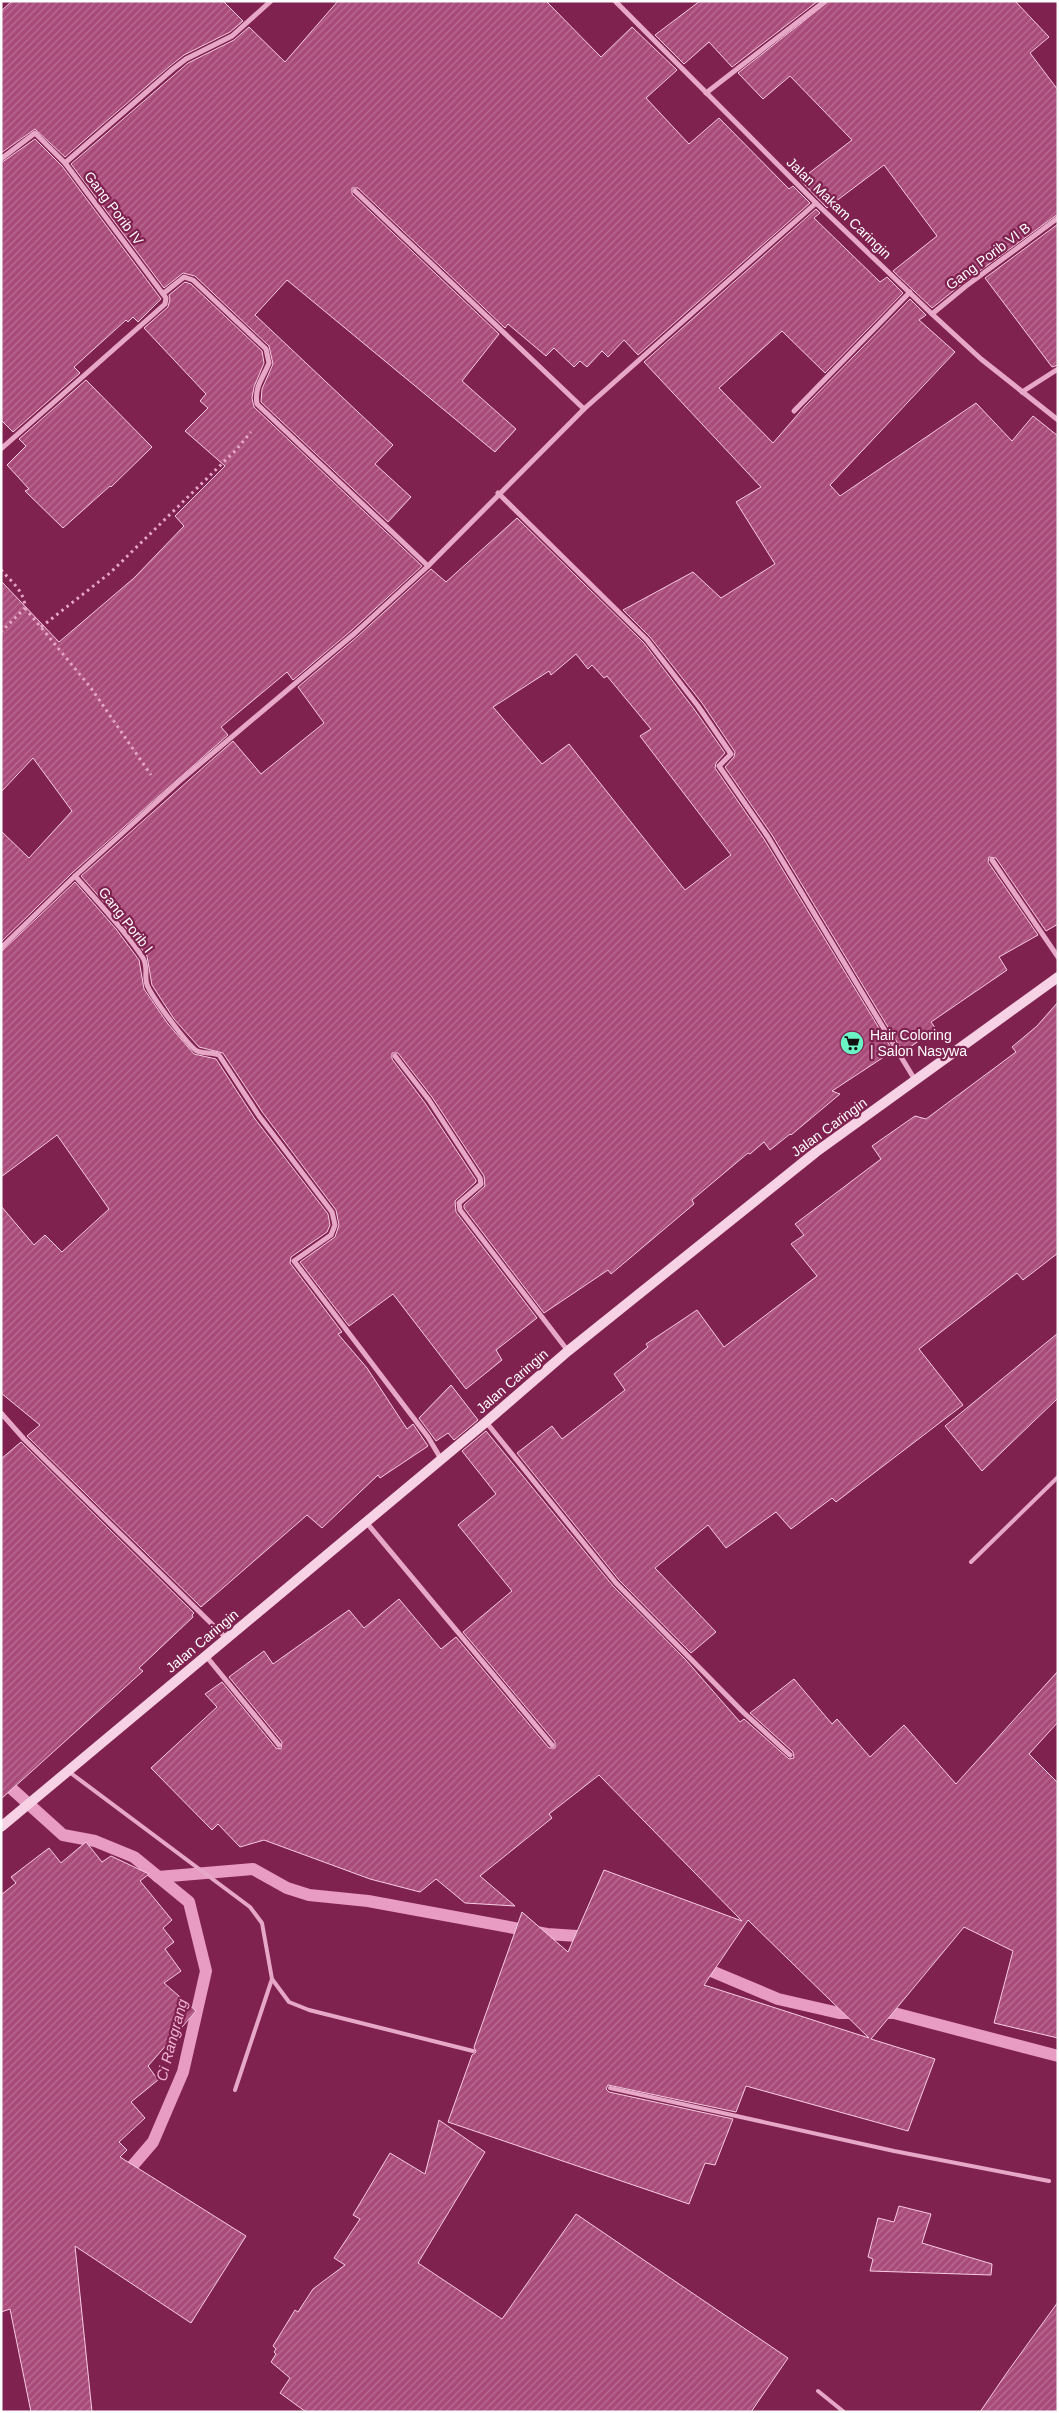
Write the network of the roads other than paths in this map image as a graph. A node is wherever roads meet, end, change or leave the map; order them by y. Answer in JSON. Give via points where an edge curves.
{"nodes":[{"id":1,"x":271,"y":1,"type":"edge"},
{"id":2,"x":615,"y":1,"type":"edge"},
{"id":3,"x":825,"y":1,"type":"edge"},
{"id":4,"x":706,"y":93,"type":"junction"},
{"id":5,"x":1,"y":159,"type":"edge"},
{"id":6,"x":65,"y":163,"type":"junction"},
{"id":7,"x":355,"y":191,"type":"dead end"},
{"id":8,"x":816,"y":203,"type":"junction"},
{"id":9,"x":1058,"y":218,"type":"edge"},
{"id":10,"x":910,"y":292,"type":"junction"},
{"id":11,"x":164,"y":293,"type":"junction"},
{"id":12,"x":932,"y":314,"type":"junction"},
{"id":13,"x":1058,"y":369,"type":"edge"},
{"id":14,"x":1022,"y":392,"type":"junction"},
{"id":15,"x":584,"y":410,"type":"junction"},
{"id":16,"x":794,"y":411,"type":"dead end"},
{"id":17,"x":1058,"y":420,"type":"edge"},
{"id":18,"x":1,"y":449,"type":"edge"},
{"id":19,"x":498,"y":493,"type":"junction"},
{"id":20,"x":428,"y":566,"type":"junction"},
{"id":21,"x":992,"y":860,"type":"dead end"},
{"id":22,"x":75,"y":876,"type":"junction"},
{"id":23,"x":1,"y":948,"type":"edge"},
{"id":24,"x":1058,"y":957,"type":"edge"},
{"id":25,"x":1058,"y":977,"type":"edge"},
{"id":26,"x":395,"y":1056,"type":"dead end"},
{"id":27,"x":915,"y":1081,"type":"junction"},
{"id":28,"x":568,"y":1351,"type":"junction"},
{"id":29,"x":1,"y":1413,"type":"edge"},
{"id":30,"x":486,"y":1422,"type":"junction"},
{"id":31,"x":441,"y":1459,"type":"junction"},
{"id":32,"x":1058,"y":1477,"type":"edge"},
{"id":33,"x":366,"y":1522,"type":"junction"},
{"id":34,"x":971,"y":1562,"type":"dead end"},
{"id":35,"x":226,"y":1638,"type":"junction"},
{"id":36,"x":205,"y":1656,"type":"junction"},
{"id":37,"x":279,"y":1745,"type":"dead end"},
{"id":38,"x":552,"y":1745,"type":"dead end"},
{"id":39,"x":790,"y":1755,"type":"dead end"},
{"id":40,"x":68,"y":1771,"type":"junction"},
{"id":41,"x":1,"y":1827,"type":"edge"},
{"id":42,"x":272,"y":1979,"type":"junction"},
{"id":43,"x":473,"y":2051,"type":"dead end"},
{"id":44,"x":610,"y":2088,"type":"dead end"},
{"id":45,"x":235,"y":2090,"type":"dead end"},
{"id":46,"x":1049,"y":2181,"type":"dead end"},
{"id":47,"x":818,"y":2391,"type":"dead end"},
{"id":48,"x":844,"y":2412,"type":"edge"}],
"edges":[{"from":1,"to":6,"type":"street","via":[[232,36],[173,68]]},
{"from":2,"to":4,"type":"street","name":"Jalan Makam Caringin"},
{"from":3,"to":4,"type":"street"},
{"from":4,"to":8,"type":"street","name":"Jalan Makam Caringin"},
{"from":5,"to":6,"type":"street","name":"Gang Porib IV","via":[[35,133]]},
{"from":6,"to":11,"type":"street","name":"Gang Porib IV"},
{"from":7,"to":15,"type":"street"},
{"from":8,"to":10,"type":"street","name":"Jalan Makam Caringin"},
{"from":8,"to":15,"type":"street"},
{"from":9,"to":12,"type":"street","name":"Gang Porib VI B"},
{"from":10,"to":12,"type":"street","name":"Jalan Makam Caringin"},
{"from":10,"to":16,"type":"street"},
{"from":11,"to":18,"type":"street","via":[[164,304]]},
{"from":11,"to":20,"type":"street","via":[[184,277],[193,280],[266,349],[269,363],[255,394],[257,404]]},
{"from":12,"to":14,"type":"street","name":"Jalan Makam Caringin"},
{"from":13,"to":14,"type":"street"},
{"from":14,"to":17,"type":"street","name":"Jalan Makam Caringin"},
{"from":15,"to":19,"type":"street"},
{"from":19,"to":20,"type":"street"},
{"from":19,"to":27,"type":"street","via":[[647,640],[698,706],[731,754],[719,766],[768,837]]},
{"from":20,"to":22,"type":"street"},
{"from":21,"to":24,"type":"street"},
{"from":22,"to":23,"type":"street"},
{"from":22,"to":31,"type":"street","name":"Gang Porib I","via":[[143,958],[148,987],[157,1002],[195,1050],[219,1055],[259,1116],[323,1198],[335,1221],[335,1228],[331,1235],[294,1261],[428,1437]]},
{"from":25,"to":27,"type":"main road","name":"Jalan Caringin"},
{"from":26,"to":28,"type":"street","via":[[480,1178],[481,1184],[459,1203],[460,1210]]},
{"from":27,"to":28,"type":"main road","name":"Jalan Caringin","via":[[816,1152]]},
{"from":28,"to":30,"type":"main road","name":"Jalan Caringin"},
{"from":29,"to":35,"type":"street"},
{"from":30,"to":31,"type":"main road","name":"Jalan Caringin"},
{"from":30,"to":39,"type":"street","via":[[616,1583]]},
{"from":31,"to":33,"type":"main road","name":"Jalan Caringin"},
{"from":32,"to":34,"type":"lane"},
{"from":33,"to":35,"type":"main road","name":"Jalan Caringin"},
{"from":33,"to":38,"type":"street"},
{"from":35,"to":36,"type":"main road","name":"Jalan Caringin"},
{"from":36,"to":37,"type":"street"},
{"from":36,"to":40,"type":"main road","name":"Jalan Caringin"},
{"from":40,"to":41,"type":"main road","name":"Jalan Caringin"},
{"from":40,"to":42,"type":"lane","via":[[250,1908],[262,1923]]},
{"from":42,"to":43,"type":"lane","via":[[289,2002],[309,2010]]},
{"from":42,"to":45,"type":"lane"},
{"from":44,"to":46,"type":"lane","via":[[894,2151]]},
{"from":47,"to":48,"type":"lane"}]}
